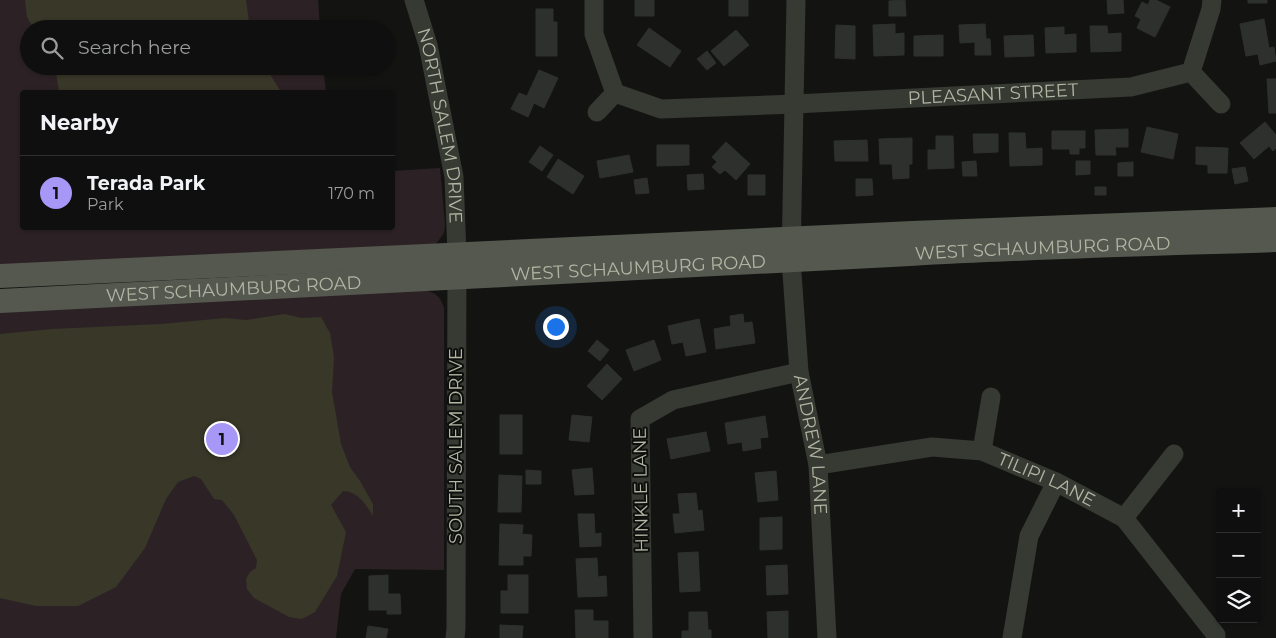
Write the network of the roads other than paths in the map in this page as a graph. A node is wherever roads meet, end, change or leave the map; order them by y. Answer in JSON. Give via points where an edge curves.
{"nodes":[{"id":1,"x":414,"y":0,"type":"edge"},
{"id":2,"x":594,"y":0,"type":"edge"},
{"id":3,"x":796,"y":0,"type":"edge"},
{"id":4,"x":1212,"y":0,"type":"edge"},
{"id":5,"x":1191,"y":72,"type":"junction"},
{"id":6,"x":615,"y":94,"type":"junction"},
{"id":7,"x":795,"y":104,"type":"junction"},
{"id":8,"x":1221,"y":104,"type":"dead end"},
{"id":9,"x":597,"y":112,"type":"dead end"},
{"id":10,"x":1276,"y":218,"type":"edge"},
{"id":11,"x":1276,"y":240,"type":"edge"},
{"id":12,"x":791,"y":250,"type":"junction"},
{"id":13,"x":457,"y":254,"type":"junction"},
{"id":14,"x":0,"y":276,"type":"edge"},
{"id":15,"x":456,"y":278,"type":"junction"},
{"id":16,"x":0,"y":301,"type":"edge"},
{"id":17,"x":799,"y":372,"type":"junction"},
{"id":18,"x":991,"y":396,"type":"dead end"},
{"id":19,"x":982,"y":451,"type":"junction"},
{"id":20,"x":1174,"y":454,"type":"dead end"},
{"id":21,"x":818,"y":465,"type":"junction"},
{"id":22,"x":1056,"y":482,"type":"junction"},
{"id":23,"x":1124,"y":518,"type":"junction"},
{"id":24,"x":1216,"y":636,"type":"dead end"},
{"id":25,"x":455,"y":638,"type":"edge"},
{"id":26,"x":643,"y":638,"type":"edge"},
{"id":27,"x":827,"y":638,"type":"edge"},
{"id":28,"x":1012,"y":638,"type":"edge"}],
"edges":[{"from":1,"to":13,"type":"street","name":"NORTH SALEM DRIVE","via":[[428,45],[454,177]]},
{"from":2,"to":6,"type":"street","via":[[594,34]]},
{"from":3,"to":7,"type":"street","name":"ANDREW LANE"},
{"from":4,"to":5,"type":"street","via":[[1212,10]]},
{"from":5,"to":7,"type":"street","name":"PLEASANT STREET","via":[[1131,87]]},
{"from":5,"to":8,"type":"street"},
{"from":6,"to":7,"type":"street","name":"PLEASANT STREET","via":[[661,109]]},
{"from":6,"to":9,"type":"street"},
{"from":7,"to":12,"type":"street","name":"ANDREW LANE"},
{"from":10,"to":12,"type":"main road","name":"WEST SCHAUMBURG ROAD"},
{"from":11,"to":12,"type":"main road","name":"WEST SCHAUMBURG ROAD"},
{"from":12,"to":13,"type":"main road","name":"WEST SCHAUMBURG ROAD"},
{"from":12,"to":15,"type":"main road","name":"WEST SCHAUMBURG ROAD"},
{"from":12,"to":17,"type":"street","name":"ANDREW LANE"},
{"from":13,"to":14,"type":"main road","name":"WEST SCHAUMBURG ROAD"},
{"from":13,"to":15,"type":"street","name":"SOUTH SALEM DRIVE"},
{"from":15,"to":16,"type":"main road","name":"WEST SCHAUMBURG ROAD"},
{"from":15,"to":25,"type":"street","name":"SOUTH SALEM DRIVE"},
{"from":17,"to":21,"type":"street","name":"ANDREW LANE"},
{"from":17,"to":26,"type":"street","name":"HINKLE LANE","via":[[672,400],[640,419]]},
{"from":18,"to":19,"type":"street"},
{"from":19,"to":21,"type":"street","name":"TILIPI LANE","via":[[932,447]]},
{"from":19,"to":22,"type":"street","name":"TILIPI LANE"},
{"from":20,"to":23,"type":"street"},
{"from":21,"to":27,"type":"street","name":"ANDREW LANE"},
{"from":22,"to":23,"type":"street","name":"TILIPI LANE"},
{"from":22,"to":28,"type":"street","via":[[1029,536]]},
{"from":23,"to":24,"type":"street","name":"TILIPI LANE"}]}
